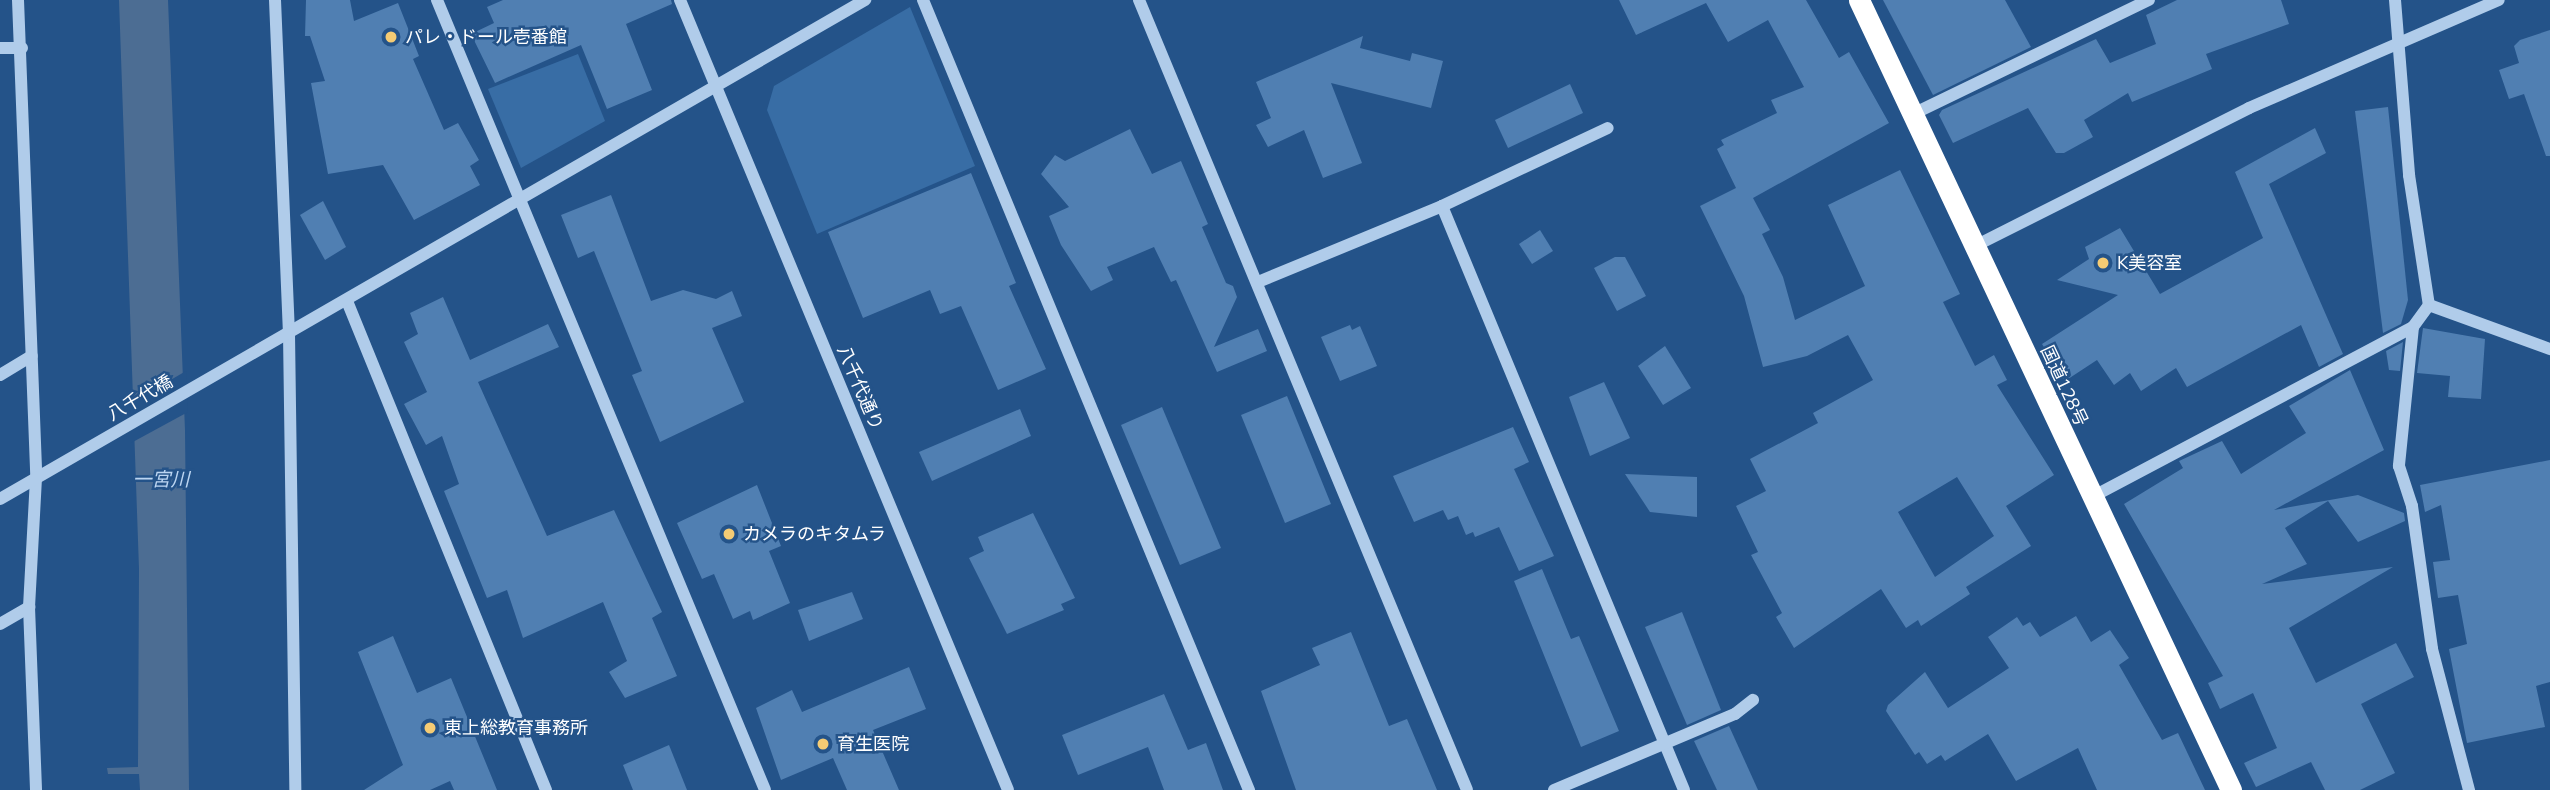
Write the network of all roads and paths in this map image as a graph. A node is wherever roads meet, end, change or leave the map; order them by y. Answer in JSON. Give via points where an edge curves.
{"nodes":[{"id":1,"x":18,"y":0,"type":"edge"},
{"id":2,"x":275,"y":0,"type":"edge"},
{"id":3,"x":437,"y":0,"type":"edge"},
{"id":4,"x":680,"y":0,"type":"edge"},
{"id":5,"x":865,"y":0,"type":"edge"},
{"id":6,"x":923,"y":0,"type":"edge"},
{"id":7,"x":1139,"y":0,"type":"edge"},
{"id":8,"x":1859,"y":0,"type":"edge"},
{"id":9,"x":2149,"y":0,"type":"edge"},
{"id":10,"x":2395,"y":0,"type":"edge"},
{"id":11,"x":2499,"y":0,"type":"edge"},
{"id":12,"x":2396,"y":44,"type":"junction"},
{"id":13,"x":0,"y":48,"type":"edge"},
{"id":14,"x":22,"y":48,"type":"junction"},
{"id":15,"x":715,"y":87,"type":"junction"},
{"id":16,"x":1913,"y":114,"type":"junction"},
{"id":17,"x":1608,"y":128,"type":"dead end"},
{"id":18,"x":519,"y":201,"type":"junction"},
{"id":19,"x":1442,"y":206,"type":"junction"},
{"id":20,"x":1973,"y":247,"type":"junction"},
{"id":21,"x":1258,"y":282,"type":"junction"},
{"id":22,"x":346,"y":301,"type":"junction"},
{"id":23,"x":2429,"y":305,"type":"junction"},
{"id":24,"x":2413,"y":327,"type":"junction"},
{"id":25,"x":289,"y":334,"type":"junction"},
{"id":26,"x":2550,"y":349,"type":"edge"},
{"id":27,"x":32,"y":356,"type":"junction"},
{"id":28,"x":0,"y":375,"type":"edge"},
{"id":29,"x":36,"y":478,"type":"junction"},
{"id":30,"x":2092,"y":497,"type":"junction"},
{"id":31,"x":0,"y":499,"type":"edge"},
{"id":32,"x":29,"y":607,"type":"junction"},
{"id":33,"x":0,"y":624,"type":"edge"},
{"id":34,"x":1754,"y":701,"type":"dead end"},
{"id":35,"x":1665,"y":745,"type":"junction"},
{"id":36,"x":35,"y":790,"type":"edge"},
{"id":37,"x":295,"y":790,"type":"edge"},
{"id":38,"x":546,"y":790,"type":"edge"},
{"id":39,"x":765,"y":790,"type":"edge"},
{"id":40,"x":1008,"y":790,"type":"edge"},
{"id":41,"x":1249,"y":790,"type":"edge"},
{"id":42,"x":1466,"y":790,"type":"edge"},
{"id":43,"x":1554,"y":790,"type":"edge"},
{"id":44,"x":1684,"y":790,"type":"edge"},
{"id":45,"x":2231,"y":790,"type":"edge"},
{"id":46,"x":2469,"y":790,"type":"edge"}],
"edges":[{"from":1,"to":14,"type":"street"},
{"from":2,"to":25,"type":"street"},
{"from":3,"to":18,"type":"street"},
{"from":4,"to":15,"type":"street","name":"八千代通り"},
{"from":5,"to":15,"type":"street","name":"八千代橋"},
{"from":6,"to":41,"type":"street"},
{"from":7,"to":21,"type":"street"},
{"from":8,"to":16,"type":"highway","name":"国道128号"},
{"from":9,"to":16,"type":"street"},
{"from":10,"to":12,"type":"street"},
{"from":11,"to":12,"type":"street"},
{"from":12,"to":20,"type":"street","via":[[2249,108]]},
{"from":12,"to":23,"type":"street"},
{"from":13,"to":14,"type":"street"},
{"from":14,"to":27,"type":"street"},
{"from":15,"to":18,"type":"street","name":"八千代橋"},
{"from":15,"to":40,"type":"street","name":"八千代通り"},
{"from":16,"to":20,"type":"highway","name":"国道128号"},
{"from":17,"to":19,"type":"street"},
{"from":18,"to":22,"type":"street","name":"八千代橋"},
{"from":18,"to":39,"type":"street"},
{"from":19,"to":21,"type":"street"},
{"from":19,"to":35,"type":"street"},
{"from":20,"to":30,"type":"highway","name":"国道128号"},
{"from":21,"to":42,"type":"street"},
{"from":22,"to":25,"type":"street","name":"八千代橋"},
{"from":22,"to":38,"type":"street"},
{"from":23,"to":24,"type":"street"},
{"from":23,"to":26,"type":"street","via":[[2476,318]]},
{"from":24,"to":30,"type":"street"},
{"from":24,"to":46,"type":"street","via":[[2399,466],[2412,506],[2432,649]]},
{"from":25,"to":29,"type":"street","name":"八千代橋"},
{"from":25,"to":37,"type":"street"},
{"from":27,"to":28,"type":"street"},
{"from":27,"to":29,"type":"street"},
{"from":29,"to":31,"type":"street","name":"八千代橋"},
{"from":29,"to":32,"type":"street"},
{"from":30,"to":45,"type":"highway","name":"国道128号"},
{"from":32,"to":33,"type":"street"},
{"from":32,"to":36,"type":"street"},
{"from":34,"to":35,"type":"street","via":[[1735,715]]},
{"from":35,"to":43,"type":"street"},
{"from":35,"to":44,"type":"street"}]}
